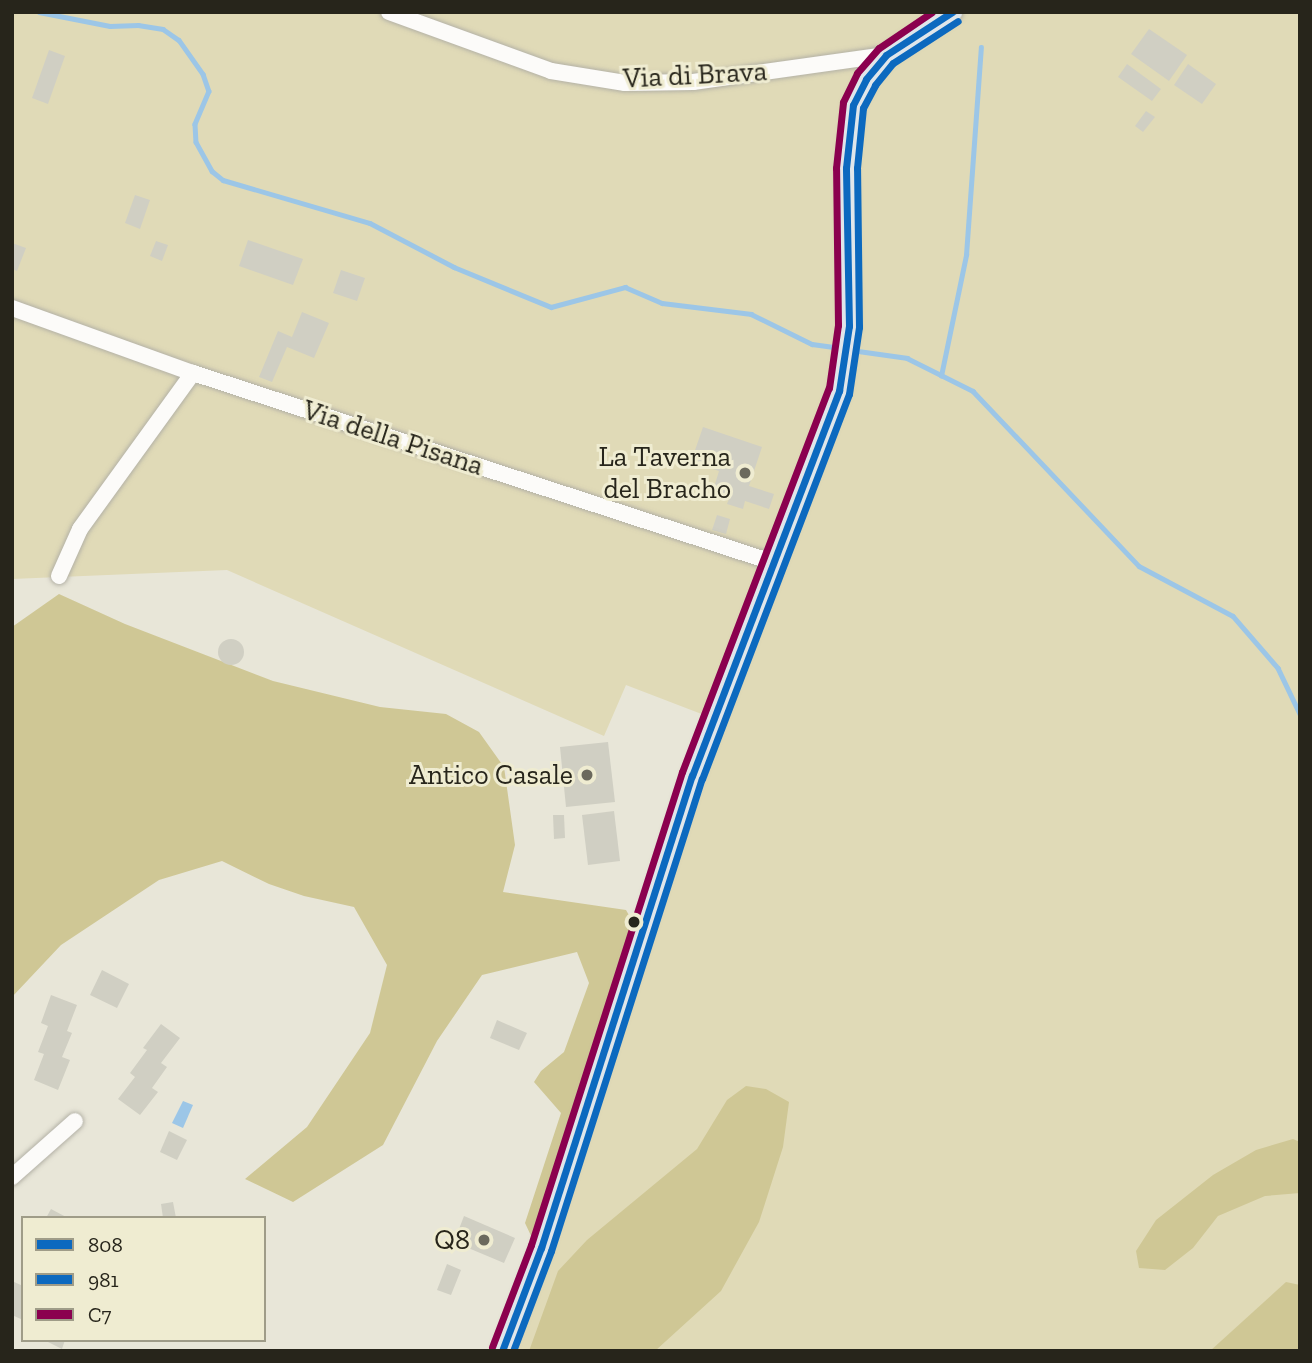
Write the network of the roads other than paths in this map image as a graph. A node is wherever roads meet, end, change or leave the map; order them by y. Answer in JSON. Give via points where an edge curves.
{"nodes":[{"id":1,"x":389,"y":12,"type":"edge"},
{"id":2,"x":952,"y":12,"type":"edge"},
{"id":3,"x":886,"y":55,"type":"junction"},
{"id":4,"x":12,"y":308,"type":"edge"},
{"id":5,"x":193,"y":373,"type":"junction"},
{"id":6,"x":775,"y":563,"type":"junction"},
{"id":7,"x":59,"y":576,"type":"dead end"},
{"id":8,"x":75,"y":1121,"type":"dead end"},
{"id":9,"x":12,"y":1177,"type":"edge"},
{"id":10,"x":502,"y":1351,"type":"edge"}],
"edges":[{"from":1,"to":3,"type":"street","name":"Via di Brava","via":[[551,71],[625,83],[692,82]]},
{"from":2,"to":3,"type":"main road"},
{"from":3,"to":6,"type":"main road","via":[[860,88],[849,125],[849,326],[842,375]]},
{"from":4,"to":5,"type":"street","name":"Via della Pisana"},
{"from":5,"to":6,"type":"street","name":"Via della Pisana"},
{"from":5,"to":7,"type":"street","via":[[80,529]]},
{"from":6,"to":10,"type":"main road","via":[[689,786],[541,1248]]},
{"from":8,"to":9,"type":"street"}]}
